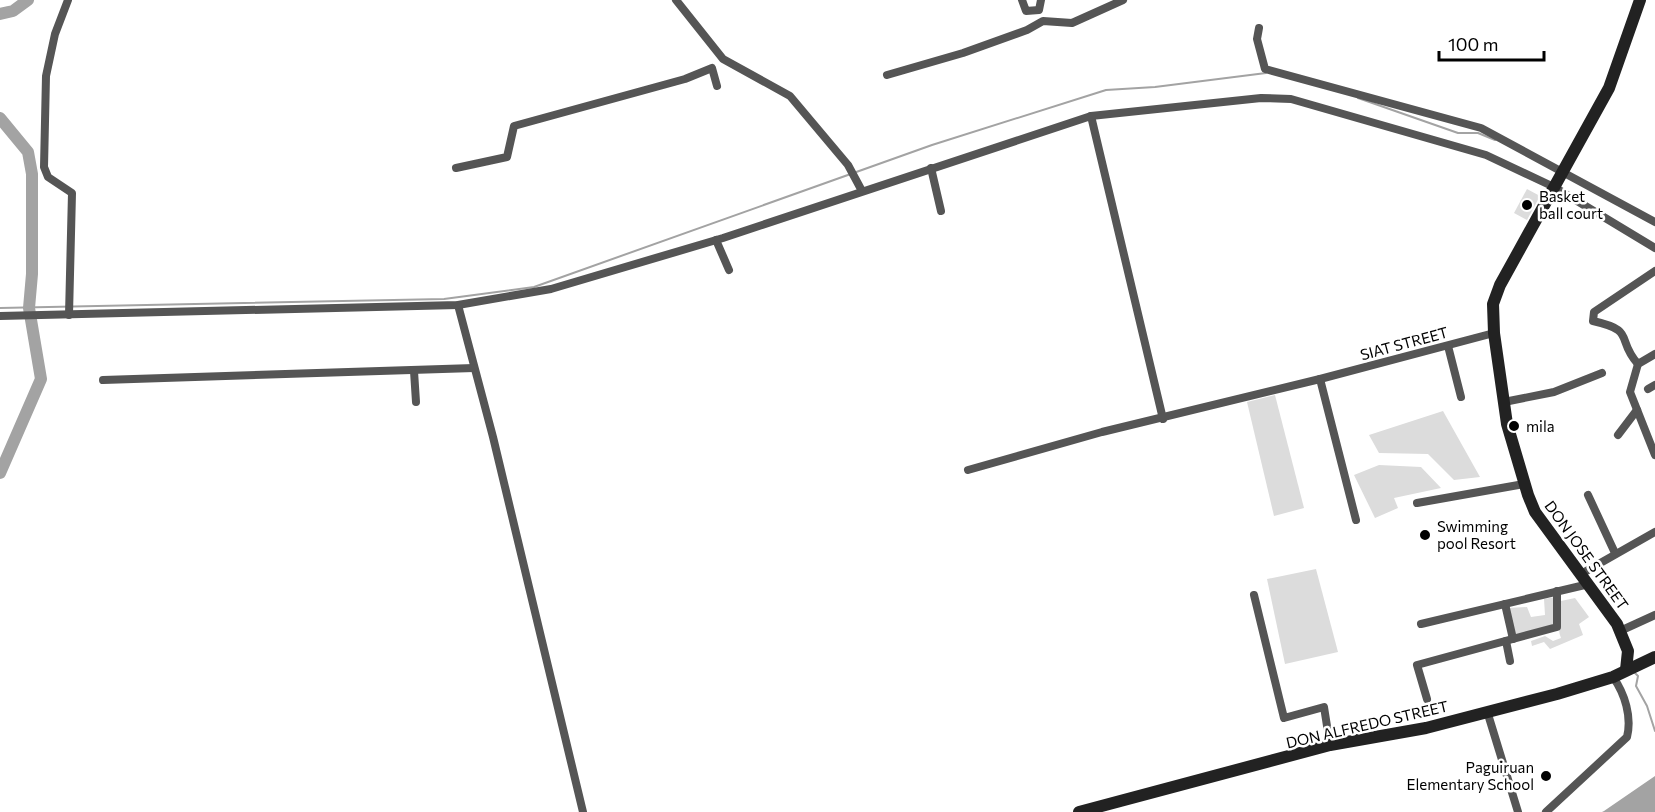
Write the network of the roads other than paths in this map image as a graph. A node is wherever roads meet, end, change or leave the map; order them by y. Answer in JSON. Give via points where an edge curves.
{"nodes":[{"id":1,"x":68,"y":0,"type":"edge"},
{"id":2,"x":676,"y":0,"type":"edge"},
{"id":3,"x":1022,"y":0,"type":"edge"},
{"id":4,"x":1041,"y":0,"type":"edge"},
{"id":5,"x":1123,"y":0,"type":"edge"},
{"id":6,"x":1640,"y":0,"type":"edge"},
{"id":7,"x":1259,"y":28,"type":"dead end"},
{"id":8,"x":887,"y":75,"type":"dead end"},
{"id":9,"x":717,"y":86,"type":"dead end"},
{"id":10,"x":1092,"y":116,"type":"junction"},
{"id":11,"x":456,"y":168,"type":"dead end"},
{"id":12,"x":931,"y":168,"type":"junction"},
{"id":13,"x":1563,"y":171,"type":"junction"},
{"id":14,"x":1554,"y":186,"type":"junction"},
{"id":15,"x":860,"y":189,"type":"junction"},
{"id":16,"x":941,"y":211,"type":"dead end"},
{"id":17,"x":1655,"y":222,"type":"edge"},
{"id":18,"x":716,"y":240,"type":"junction"},
{"id":19,"x":1655,"y":248,"type":"edge"},
{"id":20,"x":729,"y":270,"type":"dead end"},
{"id":21,"x":1655,"y":271,"type":"edge"},
{"id":22,"x":458,"y":305,"type":"junction"},
{"id":23,"x":69,"y":309,"type":"junction"},
{"id":24,"x":0,"y":316,"type":"edge"},
{"id":25,"x":1494,"y":333,"type":"junction"},
{"id":26,"x":1448,"y":346,"type":"junction"},
{"id":27,"x":1655,"y":354,"type":"edge"},
{"id":28,"x":1638,"y":364,"type":"junction"},
{"id":29,"x":474,"y":368,"type":"junction"},
{"id":30,"x":414,"y":371,"type":"junction"},
{"id":31,"x":1602,"y":373,"type":"dead end"},
{"id":32,"x":1320,"y":379,"type":"junction"},
{"id":33,"x":103,"y":380,"type":"dead end"},
{"id":34,"x":1461,"y":397,"type":"dead end"},
{"id":35,"x":416,"y":402,"type":"dead end"},
{"id":36,"x":1504,"y":402,"type":"junction"},
{"id":37,"x":1637,"y":410,"type":"junction"},
{"id":38,"x":1164,"y":419,"type":"junction"},
{"id":39,"x":1618,"y":435,"type":"dead end"},
{"id":40,"x":1655,"y":455,"type":"edge"},
{"id":41,"x":968,"y":470,"type":"dead end"},
{"id":42,"x":1524,"y":484,"type":"junction"},
{"id":43,"x":1588,"y":495,"type":"dead end"},
{"id":44,"x":1417,"y":503,"type":"dead end"},
{"id":45,"x":1356,"y":520,"type":"dead end"},
{"id":46,"x":1655,"y":532,"type":"edge"},
{"id":47,"x":1615,"y":553,"type":"junction"},
{"id":48,"x":1585,"y":579,"type":"junction"},
{"id":49,"x":1557,"y":591,"type":"junction"},
{"id":50,"x":1254,"y":595,"type":"dead end"},
{"id":51,"x":1505,"y":604,"type":"junction"},
{"id":52,"x":1655,"y":615,"type":"edge"},
{"id":53,"x":1421,"y":624,"type":"dead end"},
{"id":54,"x":1620,"y":631,"type":"junction"},
{"id":55,"x":1510,"y":640,"type":"junction"},
{"id":56,"x":1655,"y":657,"type":"edge"},
{"id":57,"x":1510,"y":661,"type":"dead end"},
{"id":58,"x":1626,"y":670,"type":"junction"},
{"id":59,"x":1613,"y":677,"type":"junction"},
{"id":60,"x":1426,"y":699,"type":"dead end"},
{"id":61,"x":1486,"y":711,"type":"junction"},
{"id":62,"x":1330,"y":745,"type":"junction"},
{"id":63,"x":583,"y":812,"type":"edge"},
{"id":64,"x":1079,"y":812,"type":"edge"},
{"id":65,"x":1518,"y":812,"type":"edge"},
{"id":66,"x":1546,"y":812,"type":"edge"}],
"edges":[{"from":1,"to":23,"type":"street","via":[[55,34],[46,76],[44,167],[48,177],[72,193]]},
{"from":2,"to":15,"type":"street","via":[[723,59],[790,96],[852,172]]},
{"from":3,"to":4,"type":"street","via":[[1026,11],[1039,10]]},
{"from":5,"to":8,"type":"street","via":[[1072,23],[1043,21],[974,49]]},
{"from":6,"to":13,"type":"street","name":"DON JOSE STREET","via":[[1609,88]]},
{"from":7,"to":13,"type":"street","via":[[1257,39],[1265,69],[1481,128]]},
{"from":9,"to":11,"type":"street","via":[[712,68],[514,126],[507,157]]},
{"from":10,"to":12,"type":"street"},
{"from":10,"to":14,"type":"street","via":[[1261,98],[1291,99],[1486,155]]},
{"from":10,"to":38,"type":"street"},
{"from":12,"to":15,"type":"street"},
{"from":12,"to":16,"type":"street"},
{"from":13,"to":14,"type":"street","name":"DON JOSE STREET"},
{"from":13,"to":17,"type":"street"},
{"from":14,"to":19,"type":"street"},
{"from":14,"to":25,"type":"street","name":"DON JOSE STREET","via":[[1500,285],[1493,304]]},
{"from":15,"to":18,"type":"street"},
{"from":18,"to":20,"type":"street"},
{"from":18,"to":22,"type":"street","via":[[551,289]]},
{"from":21,"to":28,"type":"street","via":[[1594,312],[1593,321],[1623,332]]},
{"from":22,"to":23,"type":"street"},
{"from":22,"to":29,"type":"street"},
{"from":23,"to":24,"type":"street"},
{"from":25,"to":26,"type":"street","name":"SIAT STREET"},
{"from":25,"to":36,"type":"street","name":"DON JOSE STREET"},
{"from":26,"to":32,"type":"street","name":"SIAT STREET"},
{"from":26,"to":34,"type":"street"},
{"from":27,"to":28,"type":"street"},
{"from":28,"to":37,"type":"street","via":[[1630,392]]},
{"from":29,"to":30,"type":"street"},
{"from":29,"to":63,"type":"street"},
{"from":30,"to":33,"type":"street"},
{"from":30,"to":35,"type":"street"},
{"from":31,"to":36,"type":"street","via":[[1554,392]]},
{"from":32,"to":38,"type":"street","name":"SIAT STREET"},
{"from":32,"to":45,"type":"street"},
{"from":36,"to":42,"type":"street","name":"DON JOSE STREET"},
{"from":37,"to":39,"type":"street"},
{"from":37,"to":40,"type":"street"},
{"from":38,"to":41,"type":"street","name":"SIAT STREET","via":[[1102,432]]},
{"from":42,"to":44,"type":"street"},
{"from":42,"to":48,"type":"street","name":"DON JOSE STREET","via":[[1535,512]]},
{"from":43,"to":47,"type":"street"},
{"from":46,"to":47,"type":"street"},
{"from":47,"to":48,"type":"street"},
{"from":48,"to":49,"type":"street"},
{"from":48,"to":54,"type":"street","name":"DON JOSE STREET"},
{"from":49,"to":51,"type":"street"},
{"from":49,"to":55,"type":"street","via":[[1557,627]]},
{"from":50,"to":62,"type":"street","via":[[1284,718],[1324,707]]},
{"from":51,"to":53,"type":"street"},
{"from":51,"to":55,"type":"street"},
{"from":52,"to":54,"type":"street"},
{"from":54,"to":58,"type":"street","name":"DON JOSE STREET","via":[[1628,651]]},
{"from":55,"to":57,"type":"street"},
{"from":55,"to":60,"type":"street","via":[[1417,665]]},
{"from":56,"to":58,"type":"street","name":"DON ALFREDO STREET"},
{"from":58,"to":59,"type":"street","name":"DON ALFREDO STREET"},
{"from":59,"to":61,"type":"street","name":"DON ALFREDO STREET"},
{"from":59,"to":66,"type":"street","via":[[1627,709],[1627,737]]},
{"from":61,"to":62,"type":"street","name":"DON ALFREDO STREET","via":[[1426,728]]},
{"from":61,"to":65,"type":"street"},
{"from":62,"to":64,"type":"street","name":"DON ALFREDO STREET"}]}
